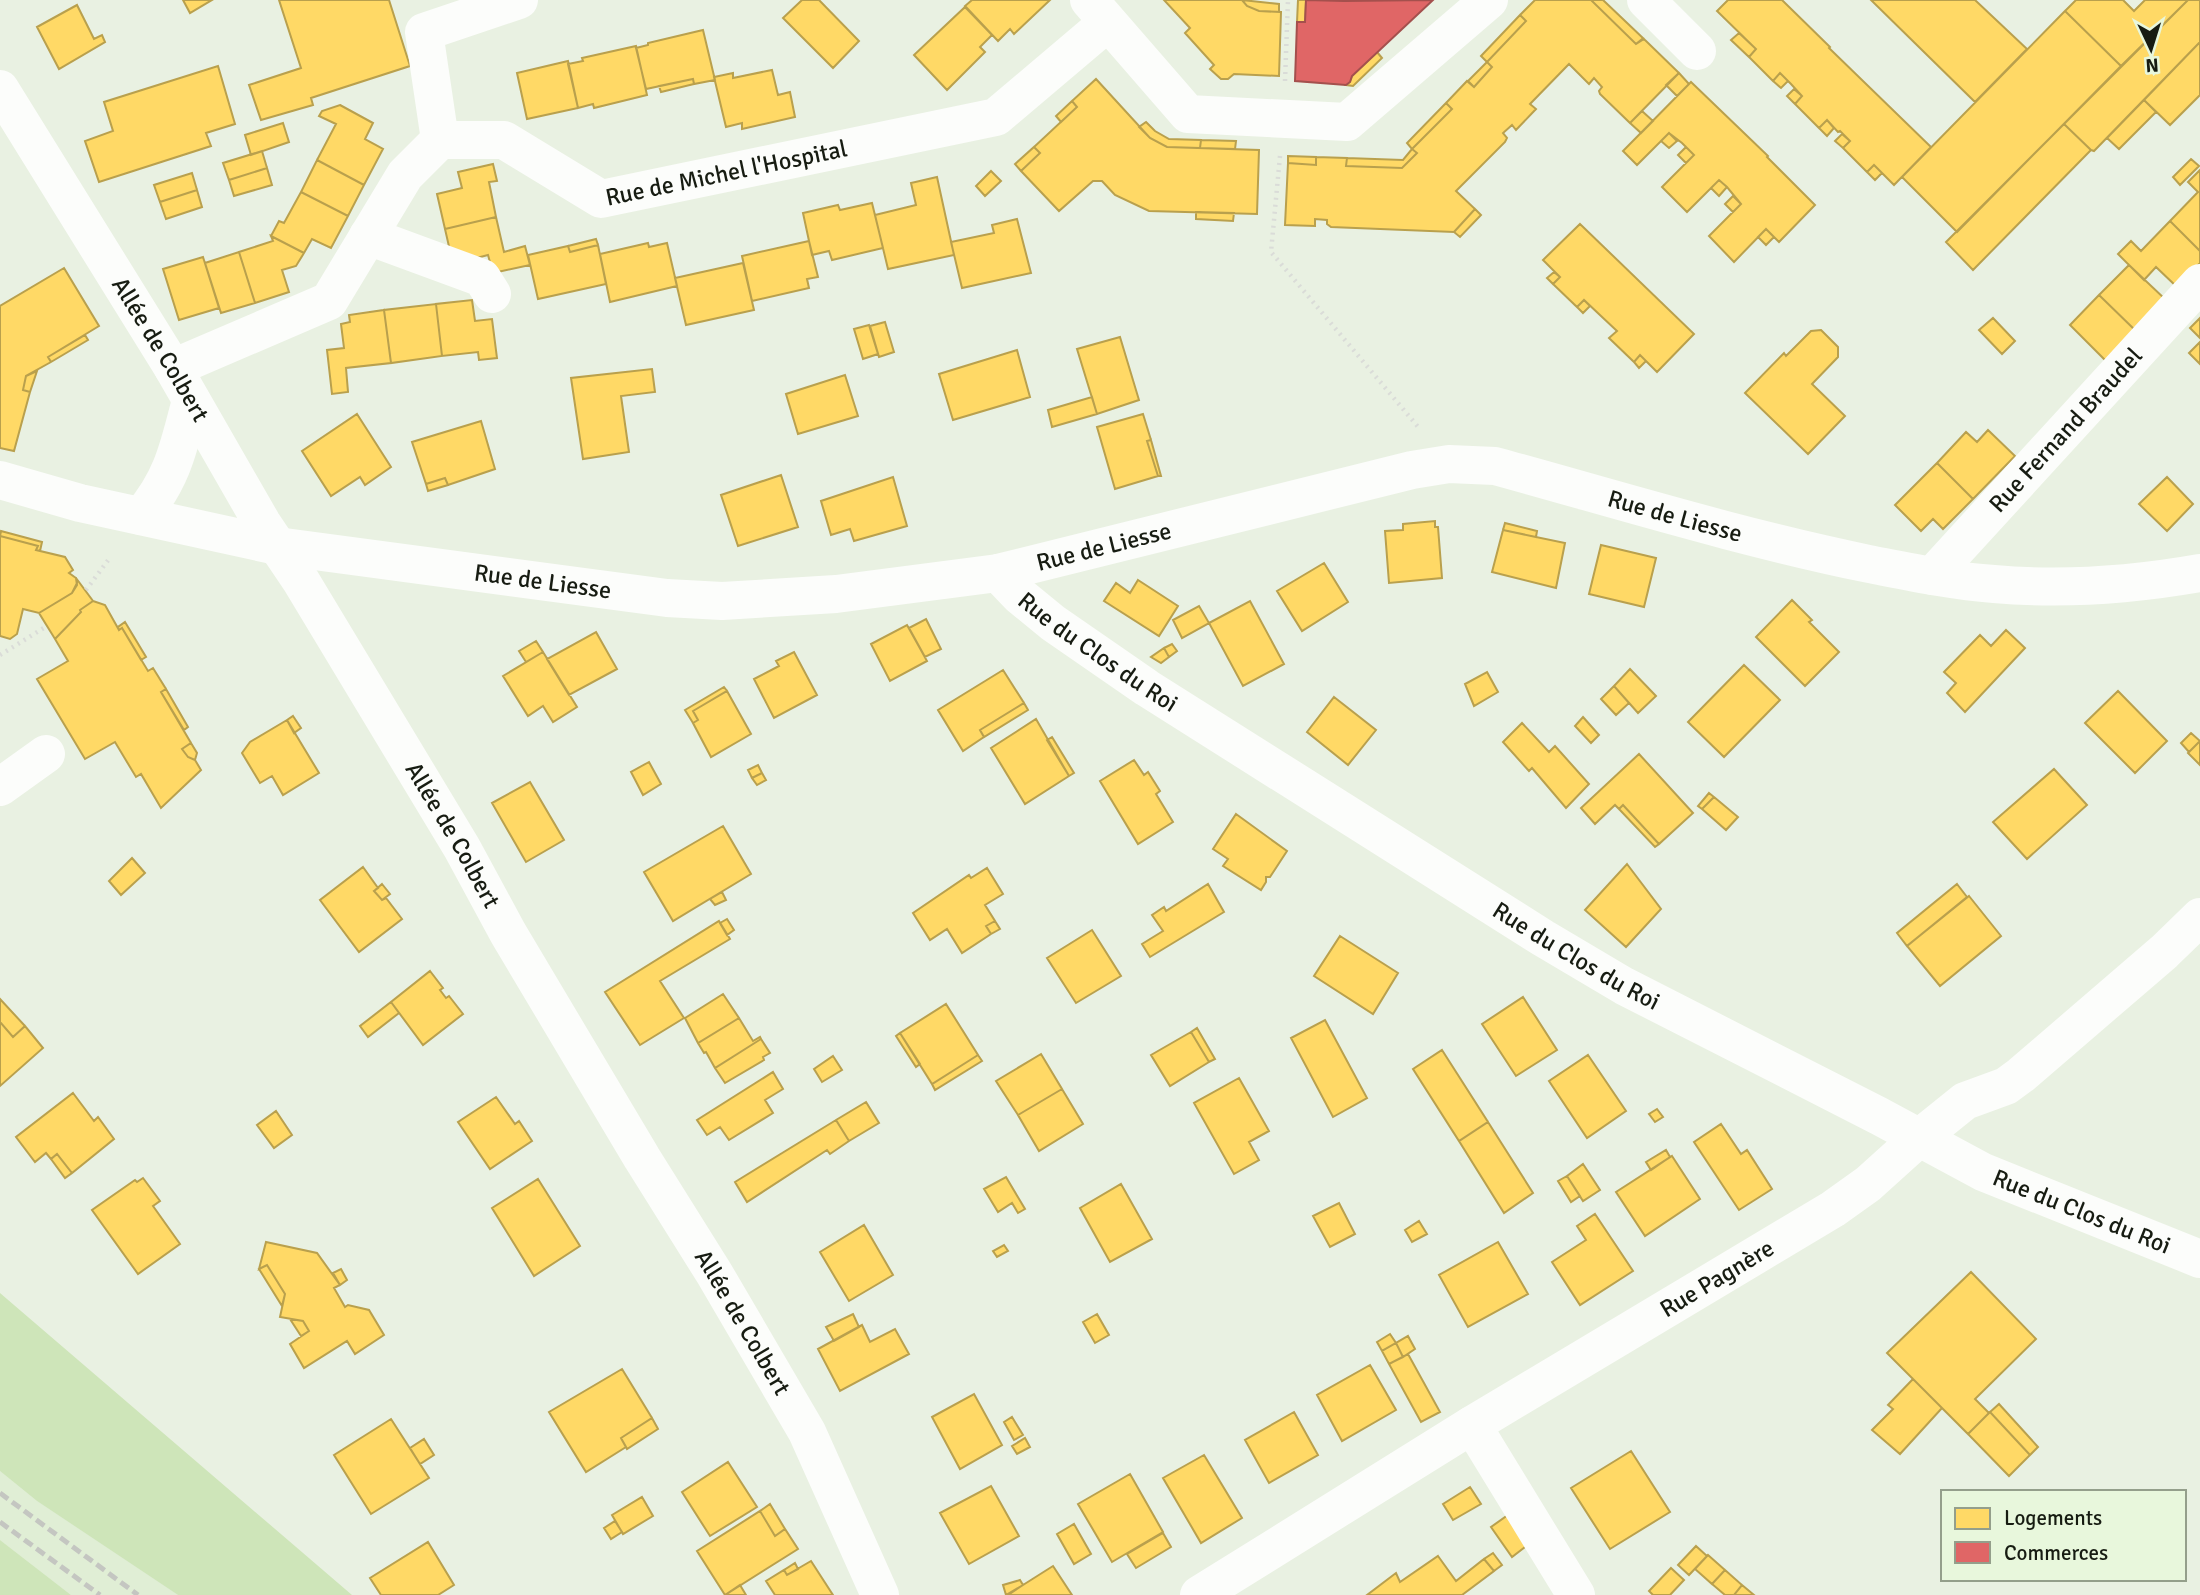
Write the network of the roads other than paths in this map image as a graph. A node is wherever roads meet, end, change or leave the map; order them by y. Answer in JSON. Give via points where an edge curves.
{"nodes":[{"id":1,"x":519,"y":0,"type":"edge"},
{"id":2,"x":1489,"y":0,"type":"edge"},
{"id":3,"x":1646,"y":0,"type":"edge"},
{"id":4,"x":1098,"y":11,"type":"edge"},
{"id":5,"x":1697,"y":51,"type":"dead end"},
{"id":6,"x":0,"y":89,"type":"edge"},
{"id":7,"x":440,"y":139,"type":"junction"},
{"id":8,"x":368,"y":236,"type":"junction"},
{"id":9,"x":2200,"y":283,"type":"edge"},
{"id":10,"x":492,"y":294,"type":"dead end"},
{"id":11,"x":182,"y":384,"type":"junction"},
{"id":12,"x":0,"y":480,"type":"edge"},
{"id":13,"x":141,"y":516,"type":"junction"},
{"id":14,"x":276,"y":546,"type":"junction"},
{"id":15,"x":998,"y":573,"type":"junction"},
{"id":16,"x":2200,"y":573,"type":"edge"},
{"id":17,"x":1932,"y":576,"type":"junction"},
{"id":18,"x":46,"y":754,"type":"dead end"},
{"id":19,"x":0,"y":787,"type":"edge"},
{"id":20,"x":2200,"y":917,"type":"edge"},
{"id":21,"x":1919,"y":1138,"type":"junction"},
{"id":22,"x":2200,"y":1259,"type":"edge"},
{"id":23,"x":1472,"y":1425,"type":"junction"},
{"id":24,"x":880,"y":1595,"type":"edge"},
{"id":25,"x":1199,"y":1595,"type":"edge"},
{"id":26,"x":1576,"y":1595,"type":"edge"}],
"edges":[{"from":1,"to":7,"type":"street","via":[[424,32]]},
{"from":2,"to":4,"type":"street","via":[[1348,122],[1188,114]]},
{"from":3,"to":5,"type":"street"},
{"from":4,"to":7,"type":"street","name":"Rue de Michel l'Hospital","via":[[996,117],[601,199],[503,140]]},
{"from":6,"to":11,"type":"street","name":"Allée de Colbert"},
{"from":7,"to":8,"type":"street","via":[[405,175]]},
{"from":8,"to":10,"type":"street","via":[[482,278]]},
{"from":8,"to":11,"type":"street","via":[[329,300]]},
{"from":9,"to":17,"type":"street","name":"Rue Fernand Braudel"},
{"from":11,"to":13,"type":"street","via":[[174,461],[164,487]]},
{"from":11,"to":14,"type":"street","name":"Allée de Colbert"},
{"from":12,"to":13,"type":"street","name":"Rue de Liesse"},
{"from":13,"to":14,"type":"street","name":"Rue de Liesse"},
{"from":14,"to":15,"type":"street","name":"Rue de Liesse","via":[[667,598],[722,601],[835,594]]},
{"from":14,"to":24,"type":"street","name":"Allée de Colbert","via":[[462,848],[508,933],[807,1432]]},
{"from":15,"to":17,"type":"street","name":"Rue de Liesse","via":[[1449,464],[1495,466],[1800,550]]},
{"from":15,"to":21,"type":"street","name":"Rue du Clos du Roi","via":[[1054,624],[1147,688],[1543,938],[1624,986]]},
{"from":16,"to":17,"type":"street","name":"Rue de Liesse","via":[[2049,587]]},
{"from":18,"to":19,"type":"street"},
{"from":20,"to":21,"type":"street","name":"Rue Pagnère","via":[[2021,1075],[2006,1086],[1965,1101]]},
{"from":21,"to":22,"type":"street","name":"Rue du Clos du Roi","via":[[1983,1172]]},
{"from":21,"to":23,"type":"street","name":"Rue Pagnère","via":[[1833,1209]]},
{"from":23,"to":25,"type":"street","name":"Rue Pagnère"},
{"from":23,"to":26,"type":"street"}]}
